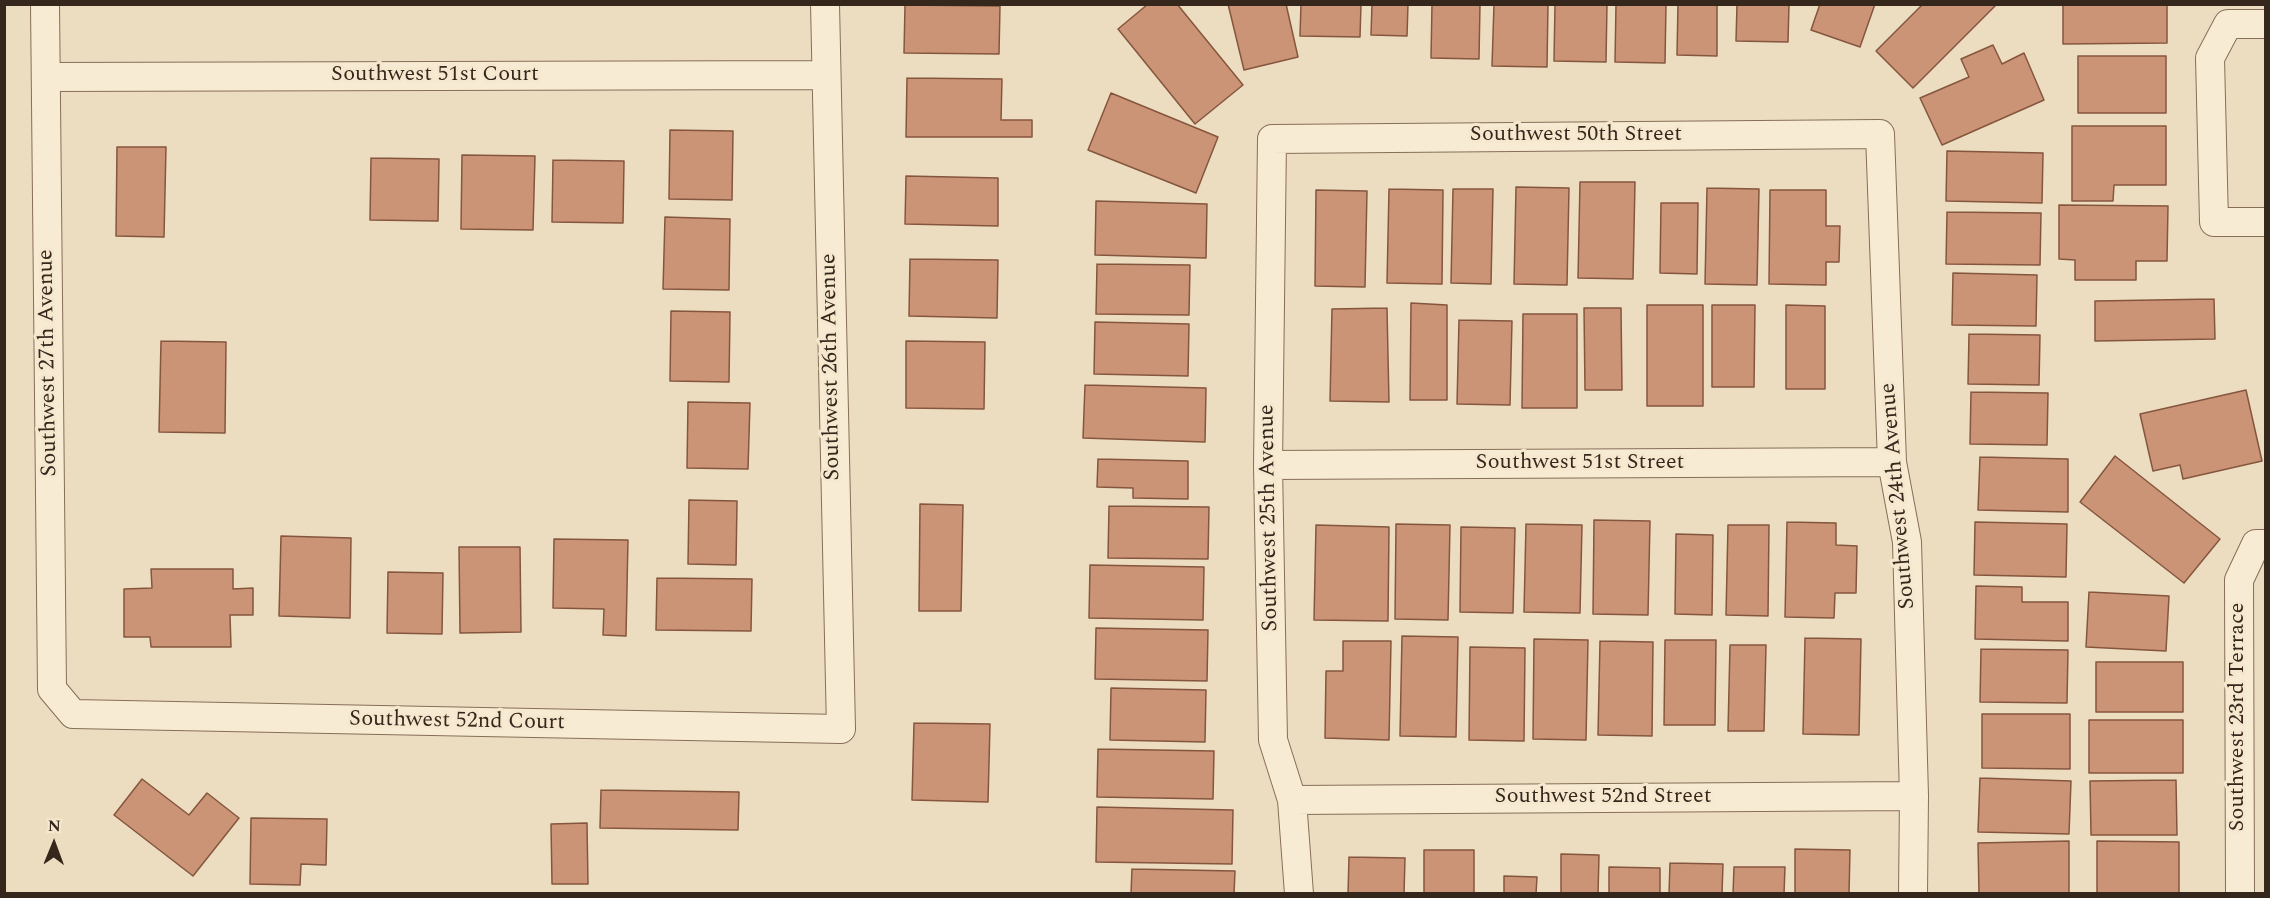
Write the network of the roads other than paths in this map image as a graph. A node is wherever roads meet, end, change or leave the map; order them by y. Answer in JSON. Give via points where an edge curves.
{"nodes":[{"id":1,"x":45,"y":4,"type":"edge"},
{"id":2,"x":825,"y":4,"type":"edge"},
{"id":3,"x":2265,"y":24,"type":"edge"},
{"id":4,"x":825,"y":75,"type":"junction"},
{"id":5,"x":46,"y":77,"type":"junction"},
{"id":6,"x":1880,"y":134,"type":"joint"},
{"id":7,"x":1272,"y":139,"type":"joint"},
{"id":8,"x":2265,"y":222,"type":"edge"},
{"id":9,"x":1892,"y":462,"type":"junction"},
{"id":10,"x":1268,"y":465,"type":"junction"},
{"id":11,"x":2261,"y":544,"type":"edge"},
{"id":12,"x":73,"y":714,"type":"joint"},
{"id":13,"x":841,"y":729,"type":"joint"},
{"id":14,"x":1914,"y":796,"type":"junction"},
{"id":15,"x":1292,"y":800,"type":"junction"},
{"id":16,"x":1299,"y":894,"type":"edge"},
{"id":17,"x":1913,"y":894,"type":"edge"},
{"id":18,"x":2240,"y":894,"type":"edge"}],
"edges":[{"from":1,"to":5,"type":"street","name":"Southwest 27th Avenue"},
{"from":2,"to":4,"type":"street","name":"Southwest 26th Avenue"},
{"from":3,"to":8,"type":"street","via":[[2228,24],[2210,58],[2214,222]]},
{"from":4,"to":5,"type":"street","name":"Southwest 51st Court"},
{"from":4,"to":13,"type":"street","name":"Southwest 26th Avenue"},
{"from":5,"to":12,"type":"street","name":"Southwest 27th Avenue","via":[[52,689]]},
{"from":6,"to":7,"type":"street","name":"Southwest 50th Street"},
{"from":6,"to":9,"type":"street","name":"Southwest 24th Avenue"},
{"from":7,"to":10,"type":"street","name":"Southwest 25th Avenue"},
{"from":9,"to":10,"type":"street","name":"Southwest 51st Street"},
{"from":9,"to":14,"type":"street","name":"Southwest 24th Avenue","via":[[1908,542]]},
{"from":10,"to":15,"type":"street","name":"Southwest 25th Avenue","via":[[1273,740]]},
{"from":11,"to":18,"type":"street","name":"Southwest 23rd Terrace","via":[[2239,580]]},
{"from":12,"to":13,"type":"street","name":"Southwest 52nd Court"},
{"from":14,"to":15,"type":"street","name":"Southwest 52nd Street"},
{"from":14,"to":17,"type":"street","name":"Southwest 24th Avenue"},
{"from":15,"to":16,"type":"street","name":"Southwest 25th Avenue"}]}
